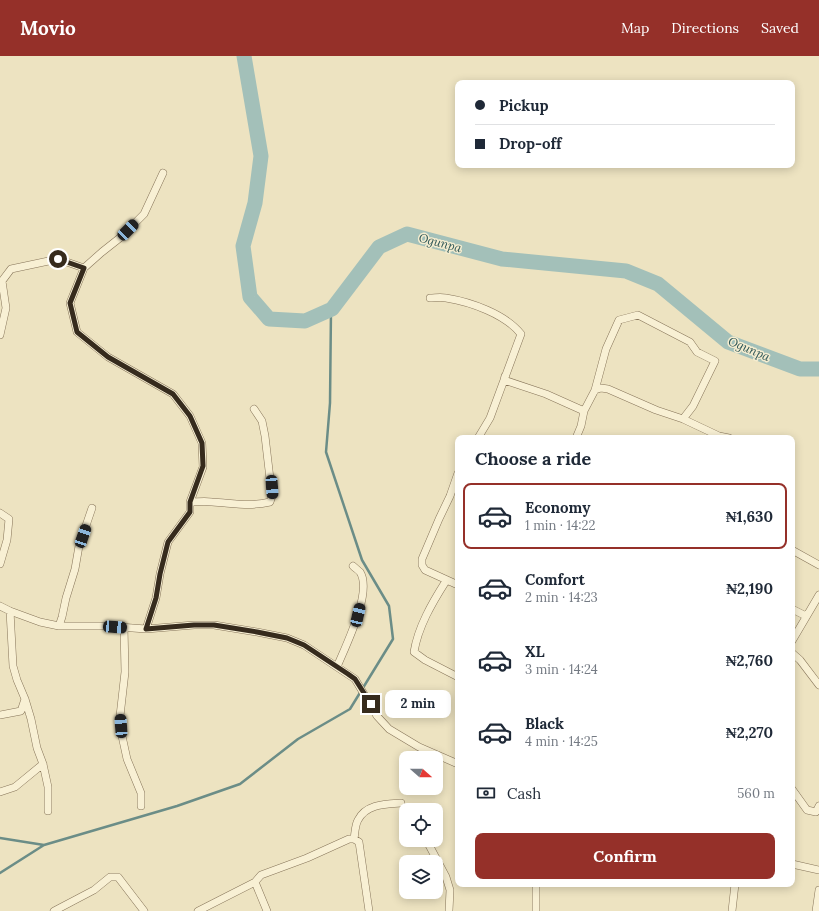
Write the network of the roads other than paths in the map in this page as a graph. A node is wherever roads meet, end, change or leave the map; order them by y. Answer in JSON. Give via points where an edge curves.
{"nodes":[{"id":1,"x":163,"y":173,"type":"dead end"},
{"id":2,"x":84,"y":268,"type":"junction"},
{"id":3,"x":1,"y":280,"type":"edge"},
{"id":4,"x":430,"y":298,"type":"dead end"},
{"id":5,"x":521,"y":334,"type":"junction"},
{"id":6,"x":0,"y":335,"type":"edge"},
{"id":7,"x":595,"y":390,"type":"junction"},
{"id":8,"x":254,"y":409,"type":"dead end"},
{"id":9,"x":584,"y":411,"type":"junction"},
{"id":10,"x":683,"y":419,"type":"junction"},
{"id":11,"x":480,"y":435,"type":"edge"},
{"id":12,"x":577,"y":435,"type":"edge"},
{"id":13,"x":718,"y":435,"type":"edge"},
{"id":14,"x":455,"y":482,"type":"edge"},
{"id":15,"x":190,"y":502,"type":"junction"},
{"id":16,"x":92,"y":508,"type":"dead end"},
{"id":17,"x":0,"y":514,"type":"edge"},
{"id":18,"x":795,"y":552,"type":"edge"},
{"id":19,"x":0,"y":564,"type":"edge"},
{"id":20,"x":819,"y":565,"type":"edge"},
{"id":21,"x":353,"y":566,"type":"dead end"},
{"id":22,"x":446,"y":581,"type":"junction"},
{"id":23,"x":455,"y":584,"type":"edge"},
{"id":24,"x":819,"y":595,"type":"edge"},
{"id":25,"x":0,"y":606,"type":"edge"},
{"id":26,"x":795,"y":610,"type":"edge"},
{"id":27,"x":10,"y":612,"type":"junction"},
{"id":28,"x":806,"y":616,"type":"junction"},
{"id":29,"x":58,"y":626,"type":"junction"},
{"id":30,"x":124,"y":628,"type":"junction"},
{"id":31,"x":146,"y":629,"type":"junction"},
{"id":32,"x":795,"y":636,"type":"edge"},
{"id":33,"x":795,"y":656,"type":"edge"},
{"id":34,"x":337,"y":667,"type":"junction"},
{"id":35,"x":455,"y":675,"type":"edge"},
{"id":36,"x":819,"y":685,"type":"edge"},
{"id":37,"x":25,"y":699,"type":"junction"},
{"id":38,"x":0,"y":715,"type":"edge"},
{"id":39,"x":455,"y":763,"type":"edge"},
{"id":40,"x":43,"y":764,"type":"junction"},
{"id":41,"x":0,"y":792,"type":"edge"},
{"id":42,"x":795,"y":793,"type":"edge"},
{"id":43,"x":401,"y":802,"type":"dead end"},
{"id":44,"x":141,"y":806,"type":"dead end"},
{"id":45,"x":818,"y":810,"type":"edge"},
{"id":46,"x":48,"y":811,"type":"dead end"},
{"id":47,"x":354,"y":839,"type":"junction"},
{"id":48,"x":430,"y":847,"type":"edge"},
{"id":49,"x":795,"y":865,"type":"edge"},
{"id":50,"x":819,"y":870,"type":"edge"},
{"id":51,"x":255,"y":882,"type":"junction"},
{"id":52,"x":536,"y":887,"type":"edge"},
{"id":53,"x":735,"y":887,"type":"edge"},
{"id":54,"x":819,"y":890,"type":"edge"},
{"id":55,"x":54,"y":911,"type":"edge"},
{"id":56,"x":144,"y":911,"type":"edge"},
{"id":57,"x":198,"y":911,"type":"edge"},
{"id":58,"x":267,"y":911,"type":"edge"},
{"id":59,"x":369,"y":911,"type":"edge"},
{"id":60,"x":449,"y":911,"type":"edge"},
{"id":61,"x":536,"y":911,"type":"edge"},
{"id":62,"x":732,"y":911,"type":"edge"},
{"id":63,"x":816,"y":911,"type":"edge"}],
"edges":[{"from":1,"to":2,"type":"street","via":[[144,214],[121,238]]},
{"from":2,"to":3,"type":"street","via":[[58,259],[11,269]]},
{"from":2,"to":15,"type":"street","via":[[70,303],[77,332],[108,357],[173,394],[190,416],[199,435],[203,466]]},
{"from":3,"to":6,"type":"street","via":[[6,308]]},
{"from":4,"to":5,"type":"street","via":[[445,298],[498,314]]},
{"from":5,"to":9,"type":"street","via":[[504,380],[546,394]]},
{"from":5,"to":11,"type":"street","via":[[490,418]]},
{"from":7,"to":9,"type":"street"},
{"from":7,"to":10,"type":"street","via":[[608,389]]},
{"from":7,"to":10,"type":"street","via":[[606,349],[619,320],[638,315],[690,342],[697,352],[715,362],[693,406]]},
{"from":8,"to":15,"type":"street","via":[[262,421],[265,436],[272,496],[270,502],[259,505]]},
{"from":9,"to":12,"type":"street"},
{"from":10,"to":13,"type":"street"},
{"from":14,"to":22,"type":"street","via":[[422,559],[425,570]]},
{"from":15,"to":31,"type":"street","via":[[190,512],[168,542],[156,598]]},
{"from":16,"to":29,"type":"street"},
{"from":17,"to":19,"type":"street","via":[[9,519],[7,540]]},
{"from":18,"to":20,"type":"street"},
{"from":21,"to":34,"type":"street","via":[[360,572],[363,592],[358,615]]},
{"from":22,"to":23,"type":"street"},
{"from":22,"to":35,"type":"street","via":[[424,621],[414,652]]},
{"from":24,"to":28,"type":"street"},
{"from":25,"to":27,"type":"street"},
{"from":26,"to":28,"type":"street"},
{"from":27,"to":29,"type":"street"},
{"from":27,"to":37,"type":"street","via":[[13,666]]},
{"from":28,"to":32,"type":"street"},
{"from":29,"to":30,"type":"street"},
{"from":30,"to":31,"type":"street"},
{"from":30,"to":44,"type":"street","via":[[125,672],[120,716],[127,759],[141,793]]},
{"from":31,"to":34,"type":"street","via":[[214,625],[257,632],[287,638],[304,645]]},
{"from":33,"to":36,"type":"street"},
{"from":34,"to":39,"type":"street","via":[[355,679],[377,716],[389,729],[419,747]]},
{"from":37,"to":38,"type":"street","via":[[21,711]]},
{"from":37,"to":40,"type":"street"},
{"from":40,"to":41,"type":"street","via":[[15,787]]},
{"from":40,"to":46,"type":"street","via":[[48,787]]},
{"from":42,"to":45,"type":"street","via":[[807,810]]},
{"from":43,"to":47,"type":"street","via":[[376,805],[365,811],[358,820]]},
{"from":47,"to":51,"type":"street","via":[[261,875]]},
{"from":47,"to":59,"type":"street","via":[[358,842]]},
{"from":48,"to":60,"type":"street","via":[[450,890]]},
{"from":49,"to":50,"type":"street"},
{"from":51,"to":57,"type":"street"},
{"from":51,"to":58,"type":"street"},
{"from":52,"to":61,"type":"street"},
{"from":53,"to":62,"type":"street"},
{"from":54,"to":63,"type":"street"},
{"from":55,"to":56,"type":"street","via":[[94,890],[114,876],[118,877]]}]}
